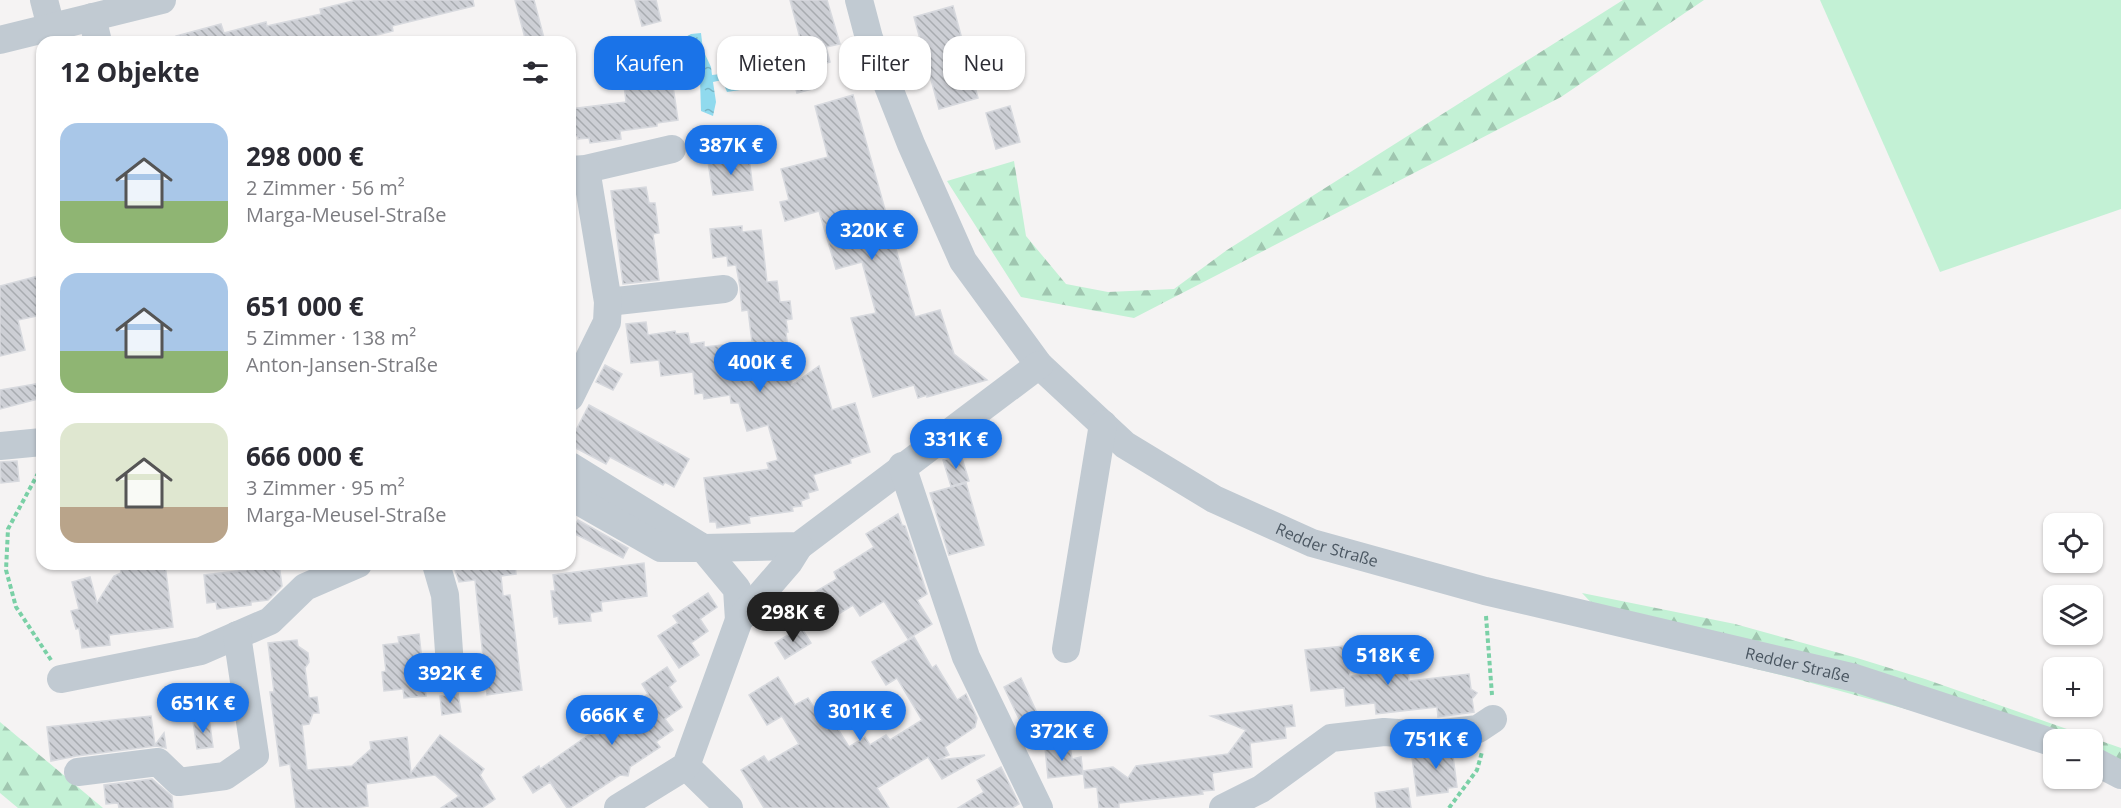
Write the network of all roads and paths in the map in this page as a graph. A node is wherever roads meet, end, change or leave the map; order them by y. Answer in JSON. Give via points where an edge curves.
{"nodes":[{"id":1,"x":44,"y":0,"type":"edge"},
{"id":2,"x":162,"y":0,"type":"edge"},
{"id":3,"x":859,"y":0,"type":"edge"},
{"id":4,"x":51,"y":27,"type":"junction"},
{"id":5,"x":95,"y":29,"type":"edge"},
{"id":6,"x":0,"y":40,"type":"edge"},
{"id":7,"x":672,"y":148,"type":"dead end"},
{"id":8,"x":578,"y":169,"type":"edge"},
{"id":9,"x":724,"y":289,"type":"dead end"},
{"id":10,"x":608,"y":302,"type":"junction"},
{"id":11,"x":1039,"y":364,"type":"junction"},
{"id":12,"x":576,"y":385,"type":"edge"},
{"id":13,"x":1103,"y":424,"type":"junction"},
{"id":14,"x":36,"y":443,"type":"edge"},
{"id":15,"x":0,"y":446,"type":"edge"},
{"id":16,"x":902,"y":466,"type":"junction"},
{"id":17,"x":576,"y":470,"type":"edge"},
{"id":18,"x":36,"y":476,"type":"edge"},
{"id":19,"x":576,"y":499,"type":"edge"},
{"id":20,"x":799,"y":546,"type":"junction"},
{"id":21,"x":703,"y":548,"type":"junction"},
{"id":22,"x":344,"y":570,"type":"edge"},
{"id":23,"x":438,"y":570,"type":"edge"},
{"id":24,"x":740,"y":620,"type":"junction"},
{"id":25,"x":237,"y":635,"type":"junction"},
{"id":26,"x":1066,"y":649,"type":"dead end"},
{"id":27,"x":450,"y":666,"type":"dead end"},
{"id":28,"x":61,"y":679,"type":"joint"},
{"id":29,"x":1493,"y":719,"type":"dead end"},
{"id":30,"x":2043,"y":739,"type":"edge"},
{"id":31,"x":686,"y":766,"type":"junction"},
{"id":32,"x":2103,"y":766,"type":"edge"},
{"id":33,"x":78,"y":772,"type":"dead end"},
{"id":34,"x":2121,"y":775,"type":"edge"},
{"id":35,"x":618,"y":808,"type":"edge"},
{"id":36,"x":729,"y":808,"type":"edge"},
{"id":37,"x":1039,"y":808,"type":"edge"},
{"id":38,"x":1223,"y":808,"type":"edge"}],
"edges":[{"from":1,"to":4,"type":"street"},
{"from":2,"to":5,"type":"street"},
{"from":3,"to":11,"type":"street","name":"Redder Straße","via":[[869,38],[911,144],[963,261]]},
{"from":4,"to":5,"type":"street"},
{"from":4,"to":6,"type":"street"},
{"from":7,"to":8,"type":"street"},
{"from":8,"to":10,"type":"street"},
{"from":9,"to":10,"type":"street"},
{"from":10,"to":12,"type":"street","via":[[607,322]]},
{"from":11,"to":13,"type":"street","name":"Redder Straße"},
{"from":11,"to":16,"type":"street"},
{"from":13,"to":26,"type":"street"},
{"from":13,"to":30,"type":"street","name":"Redder Straße","via":[[1125,445],[1214,499],[1312,543],[1485,591],[1855,678]]},
{"from":14,"to":15,"type":"street"},
{"from":16,"to":20,"type":"street"},
{"from":16,"to":37,"type":"street","via":[[966,657]]},
{"from":17,"to":21,"type":"street"},
{"from":18,"to":28,"type":"path","via":[[8,529],[6,570],[16,608]]},
{"from":19,"to":21,"type":"street","via":[[661,548]]},
{"from":20,"to":21,"type":"street"},
{"from":20,"to":24,"type":"street"},
{"from":21,"to":24,"type":"street","via":[[737,589]]},
{"from":22,"to":25,"type":"street","via":[[305,587],[270,621]]},
{"from":23,"to":27,"type":"street","via":[[445,595]]},
{"from":24,"to":31,"type":"street"},
{"from":25,"to":28,"type":"street","via":[[201,651]]},
{"from":25,"to":33,"type":"street","via":[[255,755],[225,776],[179,782],[158,762]]},
{"from":29,"to":38,"type":"street","via":[[1479,729],[1331,738],[1261,789]]},
{"from":31,"to":35,"type":"street"},
{"from":31,"to":36,"type":"street"},
{"from":32,"to":34,"type":"street"}]}
